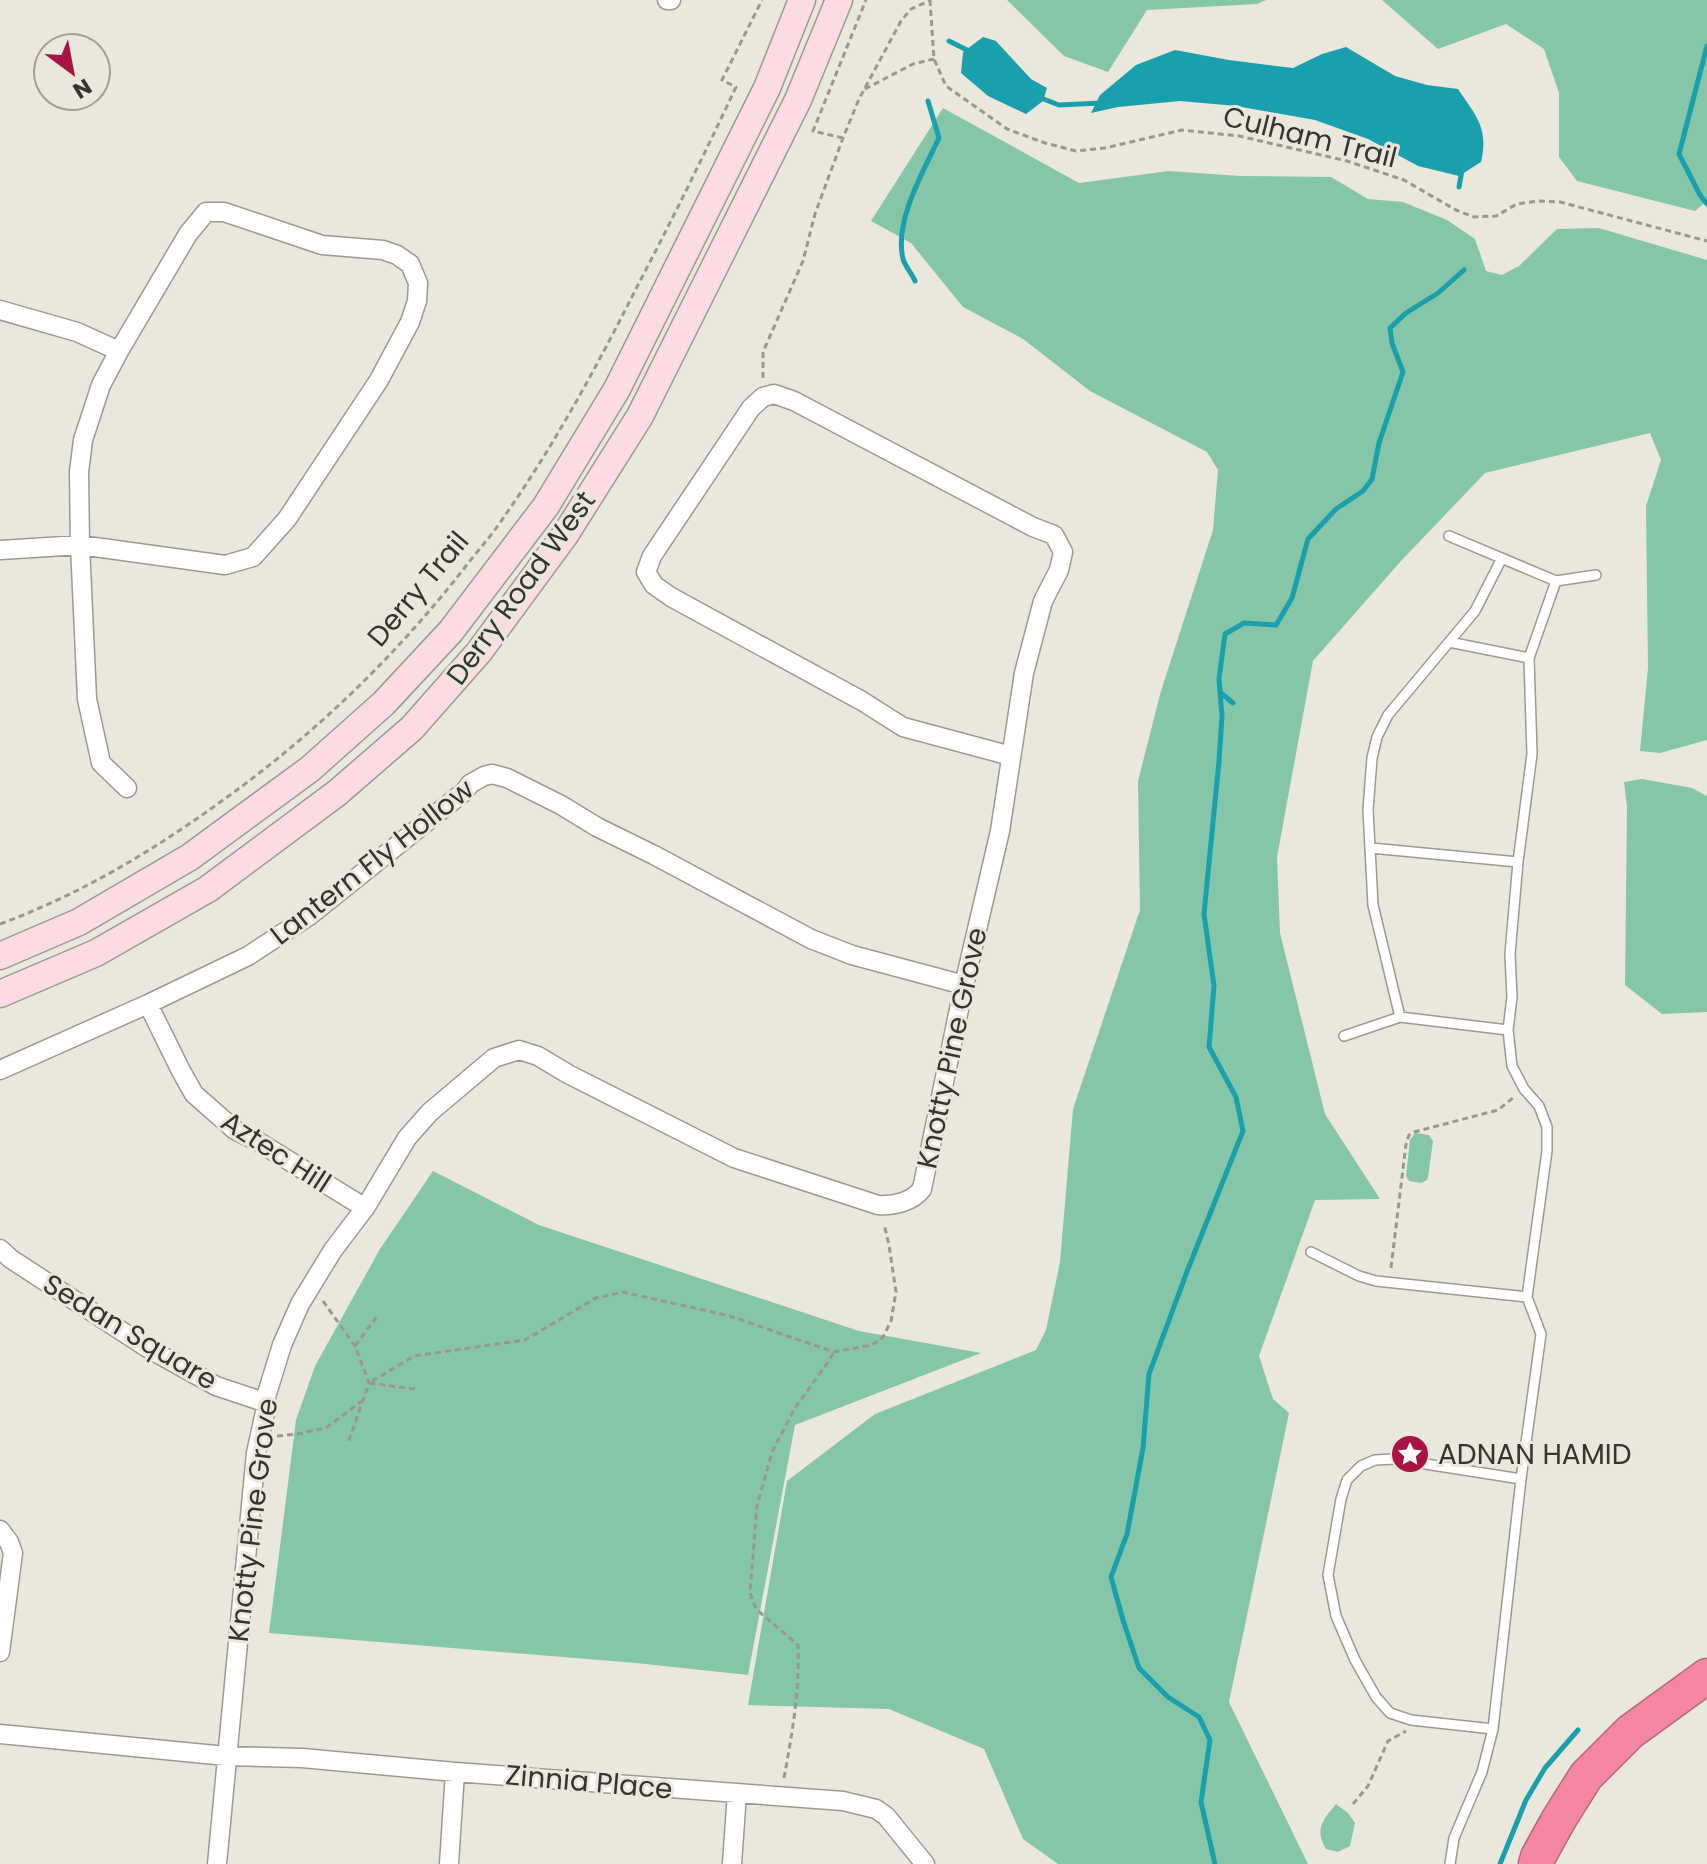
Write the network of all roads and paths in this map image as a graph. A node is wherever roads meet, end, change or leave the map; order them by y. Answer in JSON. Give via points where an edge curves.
{"nodes":[{"id":1,"x":762,"y":0,"type":"edge"},
{"id":2,"x":802,"y":0,"type":"edge"},
{"id":3,"x":839,"y":0,"type":"edge"},
{"id":4,"x":866,"y":0,"type":"edge"},
{"id":5,"x":930,"y":0,"type":"edge"},
{"id":6,"x":934,"y":59,"type":"junction"},
{"id":7,"x":863,"y":91,"type":"junction"},
{"id":8,"x":843,"y":138,"type":"junction"},
{"id":9,"x":1707,"y":241,"type":"edge"},
{"id":10,"x":0,"y":310,"type":"edge"},
{"id":11,"x":119,"y":351,"type":"junction"},
{"id":12,"x":763,"y":397,"type":"junction"},
{"id":13,"x":1449,"y":536,"type":"dead end"},
{"id":14,"x":80,"y":545,"type":"junction"},
{"id":15,"x":0,"y":550,"type":"edge"},
{"id":16,"x":1502,"y":558,"type":"junction"},
{"id":17,"x":1596,"y":575,"type":"dead end"},
{"id":18,"x":1556,"y":581,"type":"junction"},
{"id":19,"x":1449,"y":642,"type":"junction"},
{"id":20,"x":1529,"y":658,"type":"junction"},
{"id":21,"x":1011,"y":756,"type":"junction"},
{"id":22,"x":127,"y":788,"type":"dead end"},
{"id":23,"x":1371,"y":848,"type":"junction"},
{"id":24,"x":1518,"y":862,"type":"junction"},
{"id":25,"x":0,"y":924,"type":"edge"},
{"id":26,"x":0,"y":956,"type":"edge"},
{"id":27,"x":964,"y":985,"type":"junction"},
{"id":28,"x":0,"y":994,"type":"edge"},
{"id":29,"x":148,"y":1004,"type":"junction"},
{"id":30,"x":1400,"y":1017,"type":"junction"},
{"id":31,"x":1508,"y":1030,"type":"junction"},
{"id":32,"x":1344,"y":1036,"type":"dead end"},
{"id":33,"x":0,"y":1070,"type":"edge"},
{"id":34,"x":1524,"y":1089,"type":"junction"},
{"id":35,"x":878,"y":1205,"type":"junction"},
{"id":36,"x":365,"y":1208,"type":"junction"},
{"id":37,"x":0,"y":1249,"type":"edge"},
{"id":38,"x":1311,"y":1252,"type":"dead end"},
{"id":39,"x":1390,"y":1283,"type":"junction"},
{"id":40,"x":312,"y":1285,"type":"junction"},
{"id":41,"x":1527,"y":1297,"type":"junction"},
{"id":42,"x":378,"y":1315,"type":"dead end"},
{"id":43,"x":355,"y":1346,"type":"junction"},
{"id":44,"x":834,"y":1352,"type":"junction"},
{"id":45,"x":369,"y":1383,"type":"junction"},
{"id":46,"x":415,"y":1389,"type":"dead end"},
{"id":47,"x":363,"y":1400,"type":"junction"},
{"id":48,"x":267,"y":1403,"type":"junction"},
{"id":49,"x":259,"y":1437,"type":"junction"},
{"id":50,"x":348,"y":1443,"type":"dead end"},
{"id":51,"x":1521,"y":1479,"type":"junction"},
{"id":52,"x":0,"y":1530,"type":"edge"},
{"id":53,"x":0,"y":1652,"type":"edge"},
{"id":54,"x":1707,"y":1676,"type":"edge"},
{"id":55,"x":1423,"y":1721,"type":"junction"},
{"id":56,"x":1493,"y":1729,"type":"junction"},
{"id":57,"x":0,"y":1734,"type":"edge"},
{"id":58,"x":226,"y":1756,"type":"junction"},
{"id":59,"x":455,"y":1772,"type":"junction"},
{"id":60,"x":737,"y":1793,"type":"junction"},
{"id":61,"x":780,"y":1796,"type":"junction"},
{"id":62,"x":1353,"y":1804,"type":"dead end"},
{"id":63,"x":217,"y":1864,"type":"edge"},
{"id":64,"x":449,"y":1864,"type":"edge"},
{"id":65,"x":732,"y":1864,"type":"edge"},
{"id":66,"x":925,"y":1864,"type":"edge"},
{"id":67,"x":1450,"y":1864,"type":"edge"},
{"id":68,"x":1536,"y":1864,"type":"edge"}],
"edges":[{"from":1,"to":25,"type":"path","name":"Derry Trail","via":[[722,80],[736,87],[592,376],[505,516],[444,594],[388,658],[257,776],[166,841],[27,915]]},
{"from":2,"to":26,"type":"main road","name":"Derry Road West","via":[[767,88],[617,389],[546,506],[451,631],[384,703],[310,769],[190,857],[79,922]]},
{"from":3,"to":28,"type":"main road","name":"Derry Road West","via":[[798,100],[640,416],[565,535],[479,652],[412,728],[337,793],[208,889],[96,953]]},
{"from":4,"to":8,"type":"path","via":[[813,131]]},
{"from":5,"to":6,"type":"path","name":"Culham Trail"},
{"from":5,"to":7,"type":"path","via":[[901,21]]},
{"from":6,"to":7,"type":"path","via":[[913,64]]},
{"from":6,"to":9,"type":"path","name":"Culham Trail","via":[[946,86],[1007,129],[1076,151],[1182,130],[1239,136],[1390,175],[1474,217],[1496,216],[1517,204],[1560,202]]},
{"from":7,"to":8,"type":"path"},
{"from":8,"to":12,"type":"path","via":[[803,261],[763,352]]},
{"from":10,"to":11,"type":"street","via":[[77,332]]},
{"from":11,"to":14,"type":"street","via":[[83,440]]},
{"from":11,"to":14,"type":"street","via":[[206,212],[224,212],[322,245],[383,250],[410,264],[418,283],[410,322],[379,380],[287,519],[253,557],[225,565]]},
{"from":12,"to":21,"type":"street","name":"Knotty Pine Grove","via":[[774,394],[794,401],[1054,535],[1063,552],[1030,648]]},
{"from":12,"to":21,"type":"street","via":[[652,556],[646,572],[654,585],[903,727]]},
{"from":13,"to":16,"type":"lane"},
{"from":14,"to":15,"type":"street"},
{"from":14,"to":22,"type":"street","via":[[87,699],[101,763]]},
{"from":16,"to":18,"type":"lane"},
{"from":16,"to":19,"type":"lane","via":[[1475,611]]},
{"from":17,"to":18,"type":"lane"},
{"from":18,"to":20,"type":"lane"},
{"from":19,"to":20,"type":"lane"},
{"from":19,"to":23,"type":"lane","via":[[1388,715],[1377,737],[1368,810]]},
{"from":20,"to":24,"type":"lane","via":[[1532,754]]},
{"from":21,"to":27,"type":"street","name":"Knotty Pine Grove","via":[[1000,831]]},
{"from":23,"to":24,"type":"lane"},
{"from":23,"to":30,"type":"lane","via":[[1373,905]]},
{"from":24,"to":31,"type":"lane"},
{"from":27,"to":29,"type":"street","name":"Lantern Fly Hollow","via":[[811,939],[561,805],[492,774],[470,784],[309,916],[248,956]]},
{"from":27,"to":35,"type":"street","name":"Knotty Pine Grove","via":[[922,1189],[896,1204]]},
{"from":29,"to":33,"type":"street","name":"Lantern Fly Hollow"},
{"from":29,"to":36,"type":"street","name":"Aztec Hill","via":[[194,1094],[235,1130]]},
{"from":30,"to":31,"type":"lane"},
{"from":30,"to":32,"type":"lane"},
{"from":31,"to":34,"type":"lane","via":[[1512,1066]]},
{"from":34,"to":39,"type":"path","via":[[1498,1110],[1409,1135]]},
{"from":34,"to":41,"type":"lane","via":[[1539,1106],[1547,1127]]},
{"from":35,"to":36,"type":"street","name":"Knotty Pine Grove","via":[[734,1158],[519,1050],[494,1058],[430,1112],[407,1138]]},
{"from":35,"to":44,"type":"path","via":[[896,1292],[891,1321],[872,1345]]},
{"from":36,"to":40,"type":"street","name":"Knotty Pine Grove"},
{"from":37,"to":48,"type":"street","name":"Sedan Square","via":[[146,1347],[216,1386]]},
{"from":38,"to":39,"type":"lane","via":[[1359,1276]]},
{"from":39,"to":41,"type":"lane"},
{"from":40,"to":43,"type":"path"},
{"from":40,"to":48,"type":"street","name":"Knotty Pine Grove","via":[[282,1345]]},
{"from":41,"to":51,"type":"lane","via":[[1541,1334]]},
{"from":42,"to":43,"type":"path"},
{"from":43,"to":45,"type":"path"},
{"from":44,"to":45,"type":"path","via":[[730,1316],[623,1292],[596,1298],[525,1340],[414,1356]]},
{"from":44,"to":61,"type":"path","via":[[772,1452],[757,1506],[750,1593],[756,1609],[798,1645],[791,1738]]},
{"from":45,"to":46,"type":"path"},
{"from":45,"to":47,"type":"path"},
{"from":47,"to":49,"type":"path","via":[[326,1428]]},
{"from":47,"to":50,"type":"path"},
{"from":48,"to":49,"type":"street","name":"Knotty Pine Grove"},
{"from":49,"to":58,"type":"street","name":"Knotty Pine Grove"},
{"from":51,"to":55,"type":"lane","via":[[1394,1459],[1361,1466],[1347,1480],[1328,1575],[1336,1616],[1376,1697],[1390,1713]]},
{"from":51,"to":56,"type":"lane"},
{"from":52,"to":53,"type":"street","via":[[13,1553]]},
{"from":54,"to":68,"type":"highway","via":[[1630,1732],[1586,1776]]},
{"from":55,"to":56,"type":"lane"},
{"from":55,"to":62,"type":"path","via":[[1388,1741],[1368,1786]]},
{"from":56,"to":67,"type":"lane","via":[[1482,1772],[1454,1838]]},
{"from":57,"to":58,"type":"street","name":"Zinnia Place"},
{"from":58,"to":59,"type":"street","name":"Zinnia Place"},
{"from":58,"to":63,"type":"street","name":"Knotty Pine Grove"},
{"from":59,"to":60,"type":"street","name":"Zinnia Place"},
{"from":59,"to":64,"type":"street"},
{"from":60,"to":61,"type":"street","name":"Zinnia Place"},
{"from":60,"to":65,"type":"street"},
{"from":61,"to":66,"type":"street","name":"Zinnia Place","via":[[876,1809]]}]}
